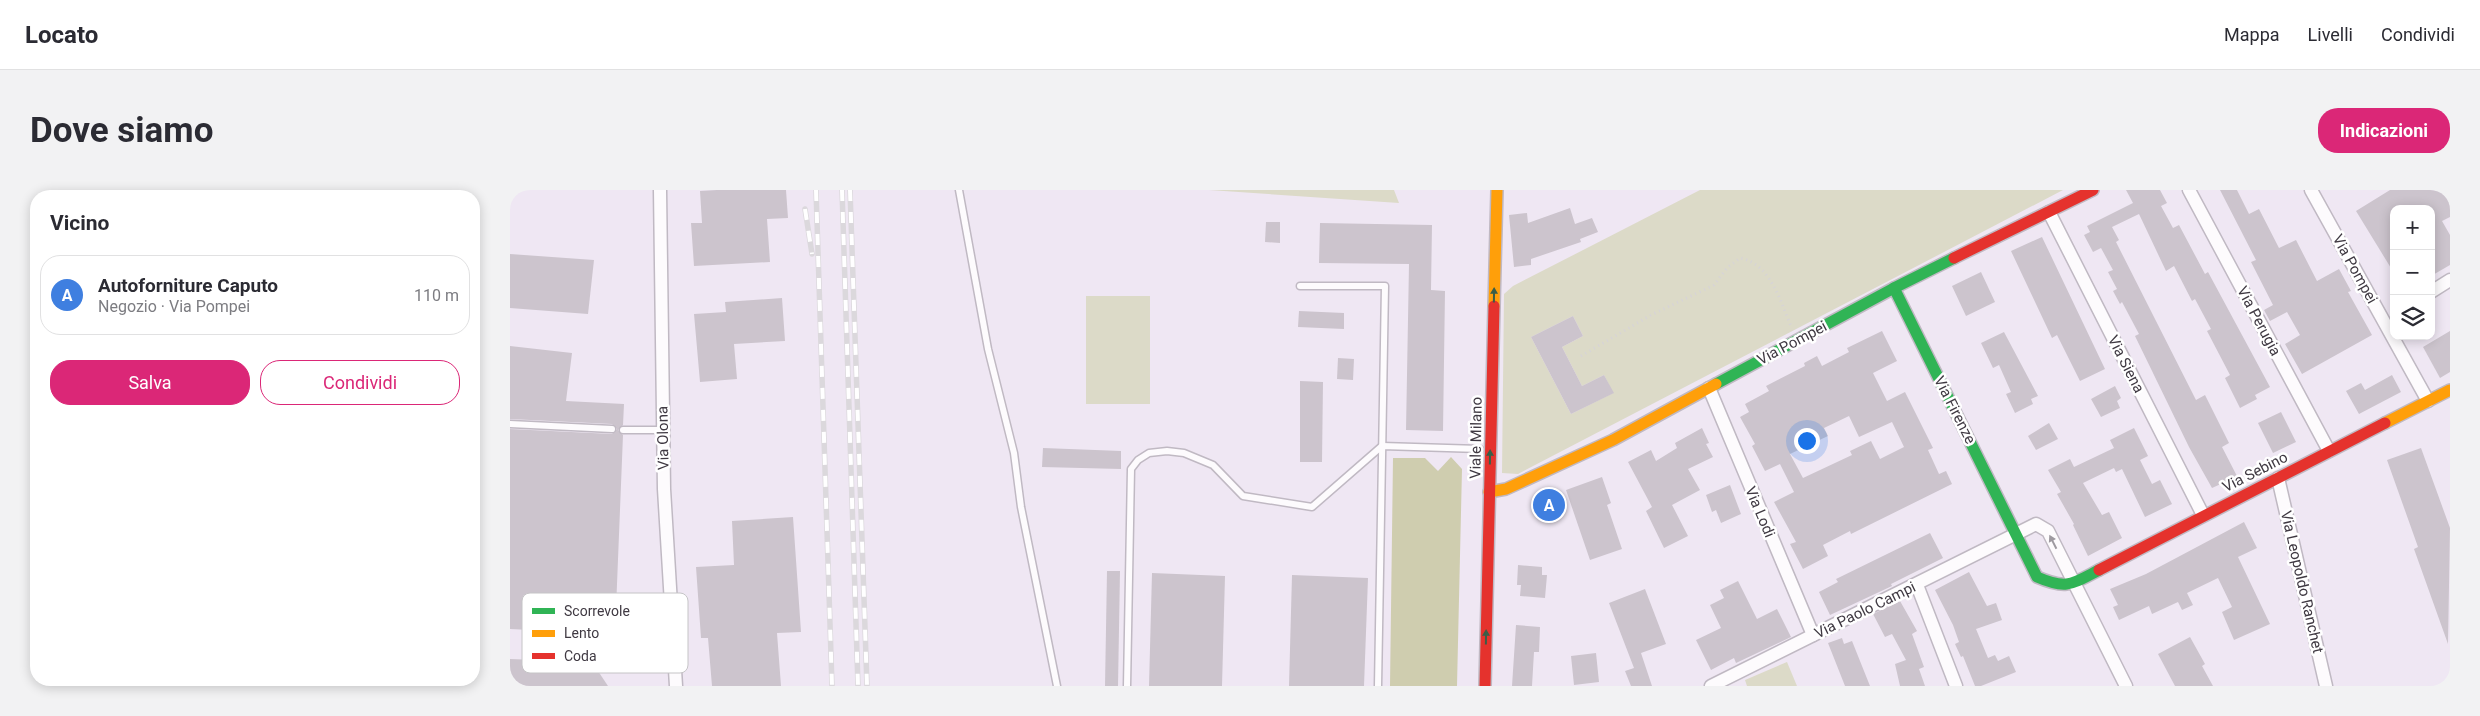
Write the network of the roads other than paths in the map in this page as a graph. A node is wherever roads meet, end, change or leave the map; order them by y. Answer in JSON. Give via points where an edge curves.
{"nodes":[{"id":1,"x":660,"y":190,"type":"edge"},
{"id":2,"x":959,"y":190,"type":"edge"},
{"id":3,"x":1496,"y":190,"type":"edge"},
{"id":4,"x":2093,"y":190,"type":"edge"},
{"id":5,"x":2189,"y":190,"type":"edge"},
{"id":6,"x":2311,"y":190,"type":"edge"},
{"id":7,"x":1485,"y":200,"type":"dead end"},
{"id":8,"x":2048,"y":212,"type":"junction"},
{"id":9,"x":2450,"y":280,"type":"edge"},
{"id":10,"x":1300,"y":286,"type":"dead end"},
{"id":11,"x":1894,"y":288,"type":"junction"},
{"id":12,"x":2435,"y":289,"type":"edge"},
{"id":13,"x":2389,"y":318,"type":"edge"},
{"id":14,"x":1709,"y":388,"type":"junction"},
{"id":15,"x":2450,"y":390,"type":"edge"},
{"id":16,"x":2428,"y":401,"type":"junction"},
{"id":17,"x":510,"y":424,"type":"edge"},
{"id":18,"x":612,"y":429,"type":"dead end"},
{"id":19,"x":623,"y":430,"type":"dead end"},
{"id":20,"x":663,"y":430,"type":"junction"},
{"id":21,"x":1382,"y":446,"type":"junction"},
{"id":22,"x":1480,"y":449,"type":"junction"},
{"id":23,"x":2329,"y":451,"type":"junction"},
{"id":24,"x":2278,"y":478,"type":"junction"},
{"id":25,"x":1489,"y":492,"type":"junction"},
{"id":26,"x":2203,"y":515,"type":"junction"},
{"id":27,"x":2017,"y":532,"type":"junction"},
{"id":28,"x":2074,"y":583,"type":"junction"},
{"id":29,"x":1917,"y":585,"type":"junction"},
{"id":30,"x":670,"y":593,"type":"edge"},
{"id":31,"x":1813,"y":636,"type":"junction"},
{"id":32,"x":675,"y":673,"type":"edge"},
{"id":33,"x":676,"y":686,"type":"edge"},
{"id":34,"x":1057,"y":686,"type":"edge"},
{"id":35,"x":1127,"y":686,"type":"edge"},
{"id":36,"x":1378,"y":686,"type":"edge"},
{"id":37,"x":1474,"y":686,"type":"edge"},
{"id":38,"x":1485,"y":686,"type":"edge"},
{"id":39,"x":1711,"y":686,"type":"edge"},
{"id":40,"x":1956,"y":686,"type":"edge"},
{"id":41,"x":2126,"y":686,"type":"edge"},
{"id":42,"x":2326,"y":686,"type":"edge"}],
"edges":[{"from":1,"to":20,"type":"street","name":"Via Olona"},
{"from":2,"to":34,"type":"lane","via":[[988,349],[1014,453],[1021,508]]},
{"from":25,"to":3,"type":"street","name":"Viale Milano","one_way":true},
{"from":4,"to":8,"type":"street","name":"Via Pompei"},
{"from":5,"to":23,"type":"street","name":"Via Perugia"},
{"from":6,"to":13,"type":"street","name":"Via Pompei"},
{"from":7,"to":22,"type":"street","name":"Viale Milano"},
{"from":8,"to":11,"type":"street","name":"Via Pompei"},
{"from":8,"to":26,"type":"street","name":"Via Siena"},
{"from":9,"to":12,"type":"street"},
{"from":10,"to":21,"type":"lane","via":[[1385,286]]},
{"from":11,"to":14,"type":"street","name":"Via Pompei"},
{"from":11,"to":27,"type":"street","name":"Via Firenze"},
{"from":13,"to":16,"type":"street","name":"Via Pompei"},
{"from":14,"to":25,"type":"street","name":"Via Pompei","via":[[1613,440],[1506,489]]},
{"from":14,"to":31,"type":"street","name":"Via Lodi"},
{"from":15,"to":16,"type":"street","name":"Via Sebino"},
{"from":16,"to":23,"type":"street","name":"Via Sebino"},
{"from":17,"to":18,"type":"lane"},
{"from":19,"to":20,"type":"lane"},
{"from":20,"to":30,"type":"street","name":"Via Olona"},
{"from":21,"to":22,"type":"lane"},
{"from":21,"to":35,"type":"lane","via":[[1312,507],[1243,496],[1213,465],[1184,453],[1168,451],[1149,454],[1138,460],[1131,469]]},
{"from":21,"to":36,"type":"lane"},
{"from":22,"to":37,"type":"street","name":"Viale Milano"},
{"from":23,"to":24,"type":"street","name":"Via Sebino"},
{"from":24,"to":26,"type":"street","name":"Via Sebino"},
{"from":24,"to":42,"type":"street","name":"Via Leopoldo Ranchet"},
{"from":38,"to":25,"type":"street","name":"Viale Milano","one_way":true},
{"from":26,"to":28,"type":"street","name":"Via Sebino"},
{"from":27,"to":28,"type":"street","name":"Via Firenze","via":[[2037,577],[2057,586]]},
{"from":28,"to":27,"type":"street","one_way":true,"via":[[2048,531],[2036,524]]},
{"from":27,"to":29,"type":"street","name":"Via Paolo Campi"},
{"from":28,"to":41,"type":"street"},
{"from":29,"to":31,"type":"street","name":"Via Paolo Campi"},
{"from":29,"to":40,"type":"street"},
{"from":31,"to":39,"type":"street","name":"Via Paolo Campi"},
{"from":32,"to":33,"type":"street","name":"Via Olona"}]}
